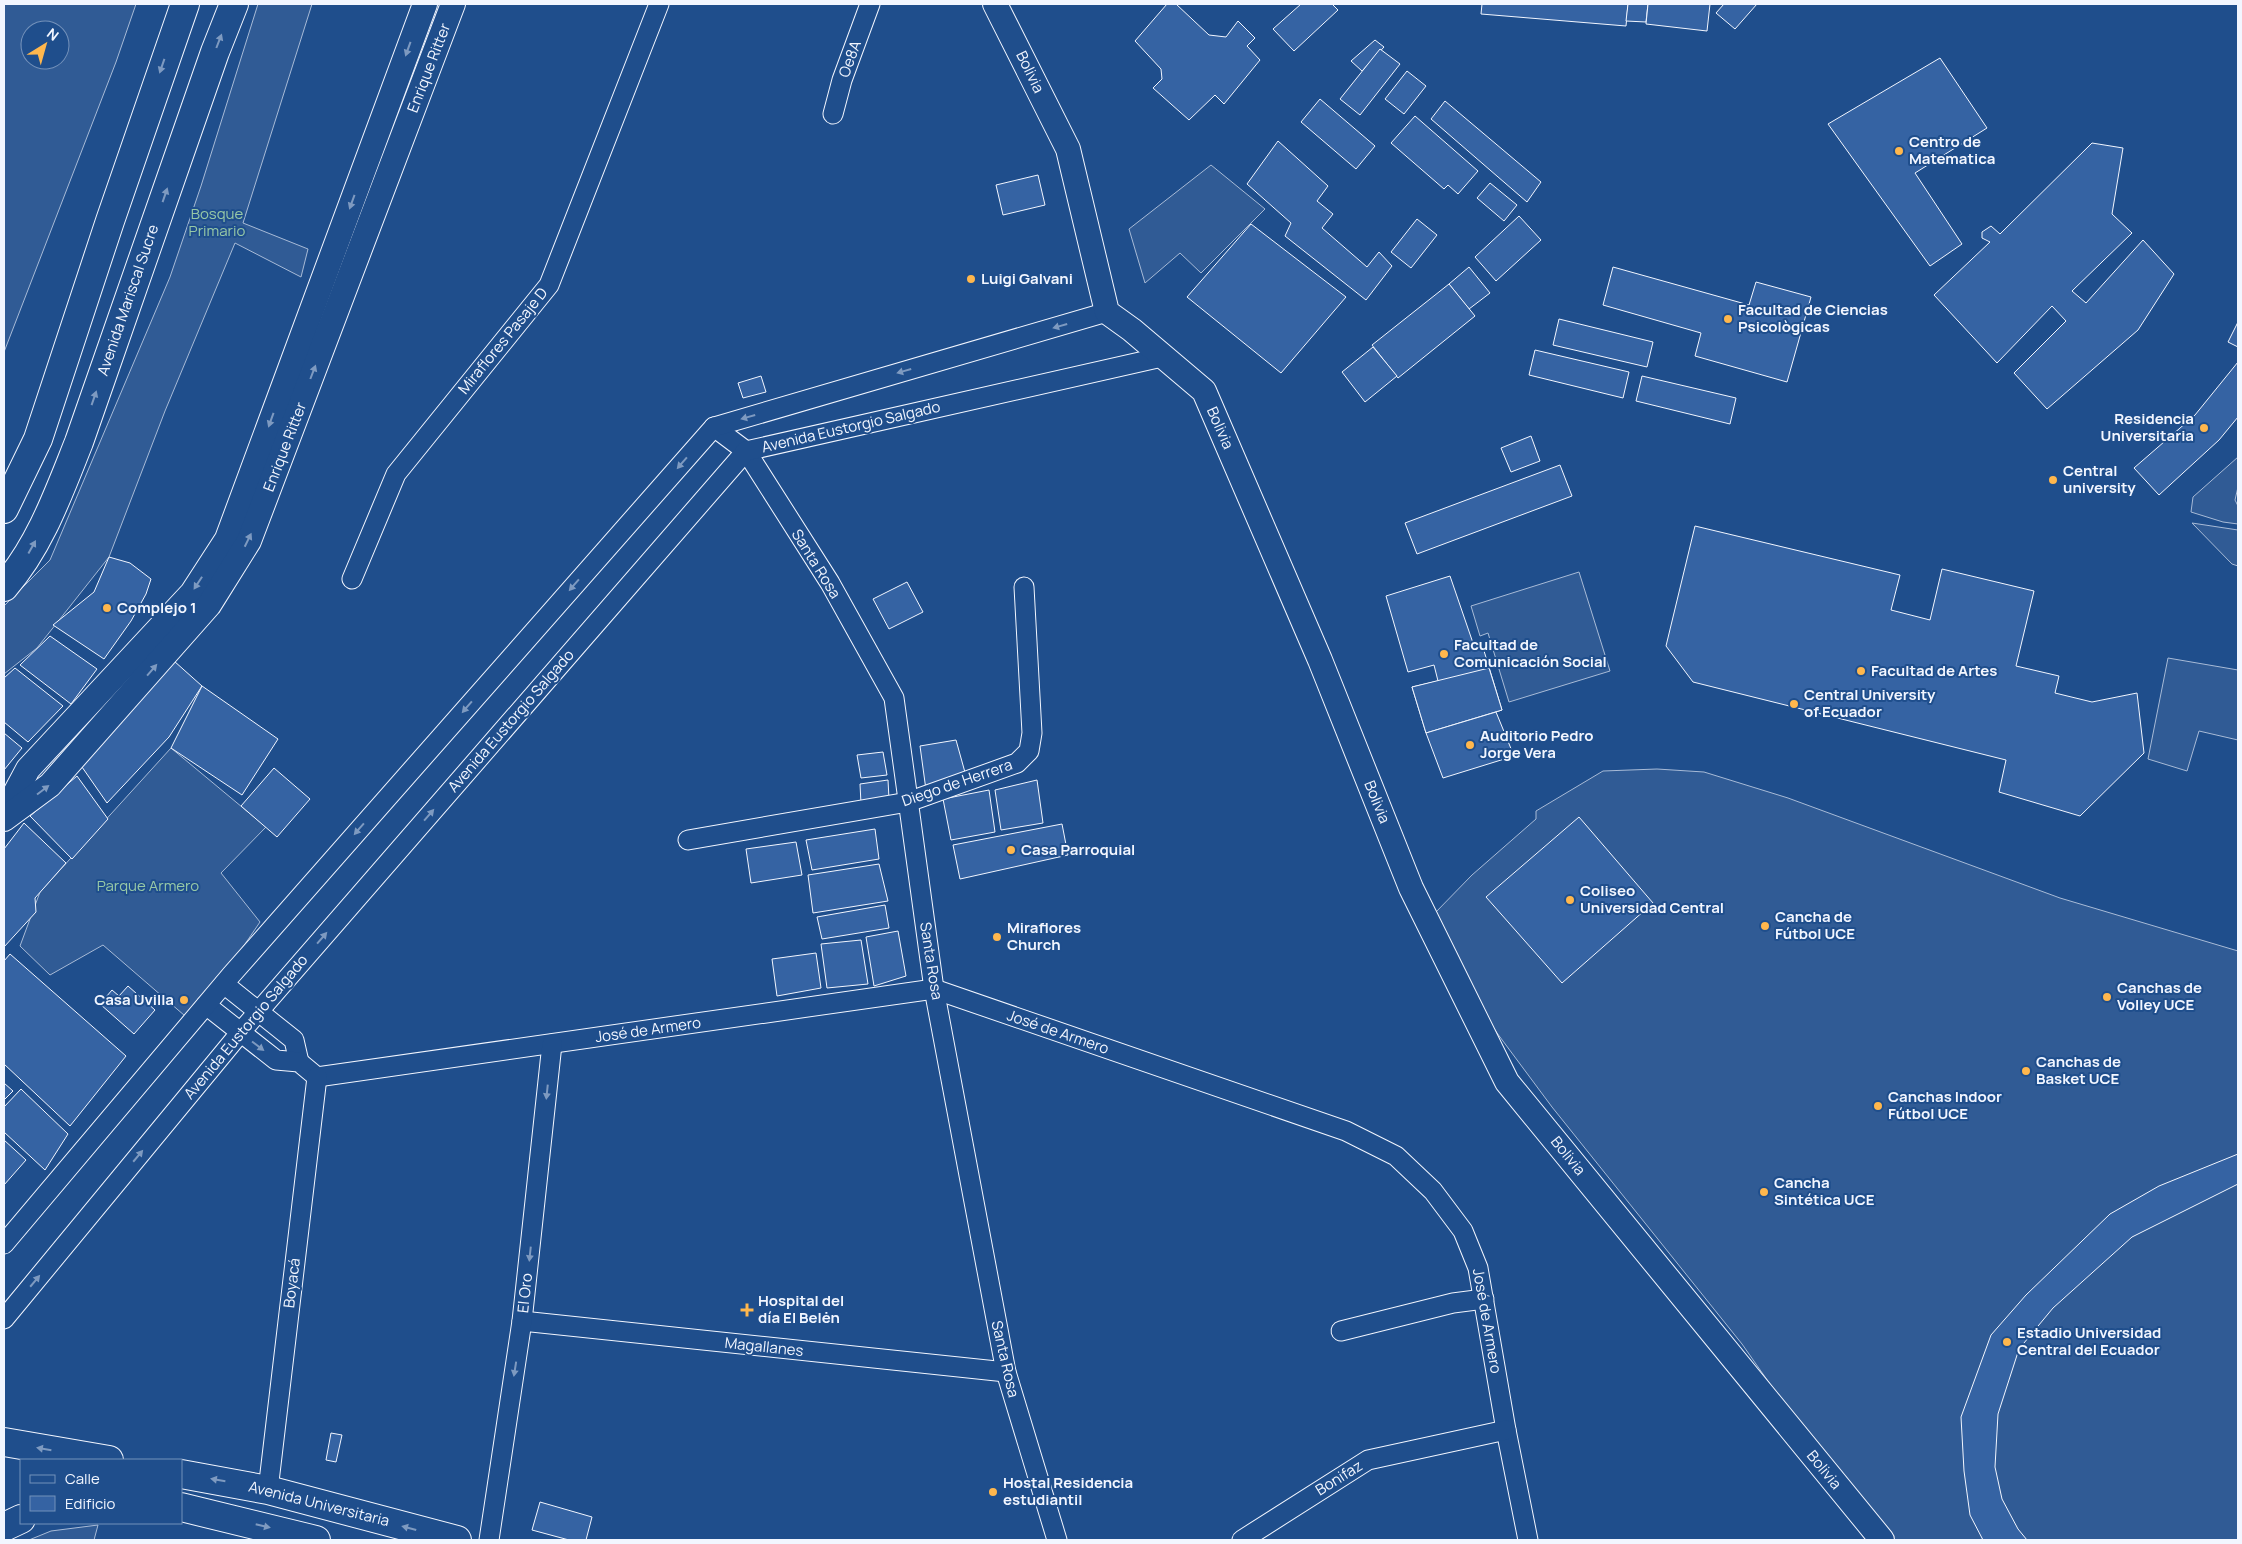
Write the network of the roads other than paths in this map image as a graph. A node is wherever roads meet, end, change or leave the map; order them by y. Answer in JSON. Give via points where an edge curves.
{"nodes":[{"id":1,"x":185,"y":4,"type":"edge"},
{"id":2,"x":234,"y":4,"type":"edge"},
{"id":3,"x":425,"y":4,"type":"edge"},
{"id":4,"x":453,"y":4,"type":"edge"},
{"id":5,"x":659,"y":4,"type":"edge"},
{"id":6,"x":870,"y":4,"type":"edge"},
{"id":7,"x":996,"y":4,"type":"edge"},
{"id":8,"x":833,"y":114,"type":"dead end"},
{"id":9,"x":93,"y":272,"type":"junction"},
{"id":10,"x":1107,"y":312,"type":"junction"},
{"id":11,"x":1162,"y":357,"type":"junction"},
{"id":12,"x":47,"y":412,"type":"junction"},
{"id":13,"x":85,"y":425,"type":"junction"},
{"id":14,"x":714,"y":427,"type":"junction"},
{"id":15,"x":746,"y":451,"type":"junction"},
{"id":16,"x":4,"y":472,"type":"edge"},
{"id":17,"x":4,"y":510,"type":"edge"},
{"id":18,"x":352,"y":579,"type":"dead end"},
{"id":19,"x":1024,"y":586,"type":"dead end"},
{"id":20,"x":4,"y":587,"type":"edge"},
{"id":21,"x":908,"y":802,"type":"junction"},
{"id":22,"x":4,"y":814,"type":"edge"},
{"id":23,"x":4,"y":819,"type":"edge"},
{"id":24,"x":688,"y":840,"type":"dead end"},
{"id":25,"x":224,"y":984,"type":"junction"},
{"id":26,"x":934,"y":988,"type":"junction"},
{"id":27,"x":206,"y":1005,"type":"junction"},
{"id":28,"x":259,"y":1011,"type":"junction"},
{"id":29,"x":240,"y":1032,"type":"junction"},
{"id":30,"x":552,"y":1044,"type":"junction"},
{"id":31,"x":299,"y":1062,"type":"junction"},
{"id":32,"x":317,"y":1077,"type":"junction"},
{"id":33,"x":4,"y":1244,"type":"edge"},
{"id":34,"x":1484,"y":1298,"type":"junction"},
{"id":35,"x":4,"y":1319,"type":"edge"},
{"id":36,"x":522,"y":1321,"type":"junction"},
{"id":37,"x":1341,"y":1331,"type":"dead end"},
{"id":38,"x":1006,"y":1372,"type":"junction"},
{"id":39,"x":1506,"y":1430,"type":"junction"},
{"id":40,"x":4,"y":1442,"type":"edge"},
{"id":41,"x":103,"y":1459,"type":"edge"},
{"id":42,"x":182,"y":1474,"type":"edge"},
{"id":43,"x":268,"y":1490,"type":"junction"},
{"id":44,"x":182,"y":1507,"type":"edge"},
{"id":45,"x":20,"y":1519,"type":"edge"},
{"id":46,"x":4,"y":1527,"type":"edge"},
{"id":47,"x":316,"y":1540,"type":"edge"},
{"id":48,"x":456,"y":1540,"type":"edge"},
{"id":49,"x":489,"y":1540,"type":"edge"},
{"id":50,"x":1057,"y":1540,"type":"edge"},
{"id":51,"x":1242,"y":1540,"type":"edge"},
{"id":52,"x":1528,"y":1540,"type":"edge"},
{"id":53,"x":1882,"y":1540,"type":"edge"}],
"edges":[{"from":1,"to":9,"type":"main road","one_way":true},
{"from":13,"to":2,"type":"main road","name":"Avenida Mariscal Sucre","one_way":true},
{"from":3,"to":22,"type":"street","name":"Enrique Ritter","one_way":true,"via":[[227,539],[192,593],[28,769]]},
{"from":23,"to":4,"type":"street","name":"Enrique Ritter","one_way":true,"via":[[50,784],[209,605],[249,541]]},
{"from":5,"to":18,"type":"street","name":"Miraflores Pasaje D","via":[[549,285],[396,474]]},
{"from":6,"to":8,"type":"street","name":"Oe8A"},
{"from":7,"to":10,"type":"street","name":"Bolivia","via":[[1068,149]]},
{"from":9,"to":12,"type":"main road"},
{"from":9,"to":16,"type":"main road","via":[[46,366]]},
{"from":10,"to":11,"type":"street","name":"Bolivia"},
{"from":10,"to":14,"type":"street","one_way":true},
{"from":11,"to":15,"type":"street","name":"Avenida Eustorgio Salgado"},
{"from":11,"to":53,"type":"street","name":"Bolivia","via":[[1204,391],[1320,660],[1411,888],[1507,1082]]},
{"from":12,"to":13,"type":"main road"},
{"from":12,"to":17,"type":"main road","via":[[38,439]]},
{"from":20,"to":13,"type":"main road","name":"Avenida Mariscal Sucre","one_way":true,"via":[[32,548],[58,497]]},
{"from":14,"to":15,"type":"street","name":"Santa Rosa"},
{"from":14,"to":25,"type":"street","one_way":true},
{"from":15,"to":21,"type":"street","name":"Santa Rosa","via":[[830,583],[894,698]]},
{"from":28,"to":15,"type":"street","name":"Avenida Eustorgio Salgado","one_way":true},
{"from":19,"to":21,"type":"street","name":"Diego de Herrera","via":[[1032,733],[1029,751],[1017,763]]},
{"from":21,"to":24,"type":"street","name":"Diego de Herrera"},
{"from":21,"to":26,"type":"street","name":"Santa Rosa"},
{"from":25,"to":27,"type":"street"},
{"from":25,"to":28,"type":"street"},
{"from":26,"to":30,"type":"street","name":"José de Armero"},
{"from":26,"to":34,"type":"street","name":"José de Armero","via":[[1346,1131],[1396,1156],[1433,1192],[1463,1231],[1478,1268]]},
{"from":26,"to":38,"type":"street","name":"Santa Rosa"},
{"from":27,"to":29,"type":"street"},
{"from":27,"to":33,"type":"street"},
{"from":28,"to":29,"type":"street","name":"Avenida Eustorgio Salgado"},
{"from":28,"to":31,"type":"street","via":[[294,1040]]},
{"from":29,"to":31,"type":"street","one_way":true,"via":[[276,1060]]},
{"from":35,"to":29,"type":"street","name":"Avenida Eustorgio Salgado","one_way":true},
{"from":30,"to":32,"type":"street","name":"José de Armero"},
{"from":30,"to":36,"type":"street","name":"El Oro","one_way":true},
{"from":31,"to":32,"type":"street"},
{"from":32,"to":43,"type":"street","name":"Boyacá"},
{"from":34,"to":37,"type":"street"},
{"from":34,"to":39,"type":"street","name":"José de Armero"},
{"from":36,"to":38,"type":"street","name":"Magallanes"},
{"from":36,"to":49,"type":"street","name":"El Oro","one_way":true},
{"from":38,"to":50,"type":"street","name":"Santa Rosa"},
{"from":39,"to":51,"type":"street","name":"Bonifaz","via":[[1368,1460]]},
{"from":39,"to":52,"type":"street","name":"José de Armero"},
{"from":41,"to":40,"type":"main road","one_way":true},
{"from":43,"to":42,"type":"main road","name":"Avenida Universitaria","one_way":true},
{"from":48,"to":43,"type":"main road","name":"Avenida Universitaria","one_way":true},
{"from":44,"to":47,"type":"main road","one_way":true},
{"from":45,"to":46,"type":"main road"}]}
